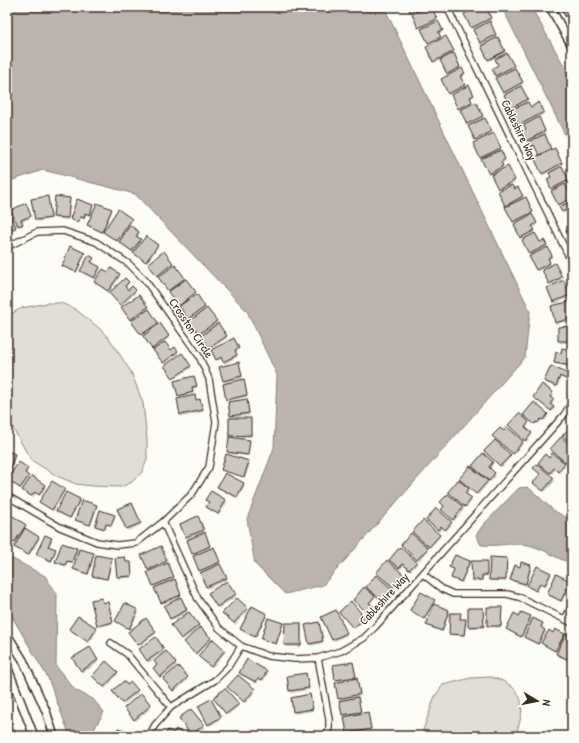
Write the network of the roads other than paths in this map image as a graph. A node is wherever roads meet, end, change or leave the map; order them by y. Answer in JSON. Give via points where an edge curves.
{"nodes":[{"id":1,"x":447,"y":7,"type":"edge"},
{"id":2,"x":550,"y":7,"type":"edge"},
{"id":3,"x":565,"y":7,"type":"edge"},
{"id":4,"x":572,"y":19,"type":"edge"},
{"id":5,"x":572,"y":46,"type":"edge"},
{"id":6,"x":7,"y":247,"type":"edge"},
{"id":7,"x":572,"y":263,"type":"edge"},
{"id":8,"x":572,"y":402,"type":"edge"},
{"id":9,"x":7,"y":496,"type":"edge"},
{"id":10,"x":163,"y":522,"type":"junction"},
{"id":11,"x":423,"y":574,"type":"junction"},
{"id":12,"x":572,"y":606,"type":"edge"},
{"id":13,"x":565,"y":619,"type":"junction"},
{"id":14,"x":572,"y":623,"type":"edge"},
{"id":15,"x":7,"y":634,"type":"edge"},
{"id":16,"x":110,"y":643,"type":"dead end"},
{"id":17,"x":241,"y":646,"type":"junction"},
{"id":18,"x":318,"y":658,"type":"junction"},
{"id":19,"x":7,"y":666,"type":"edge"},
{"id":20,"x":171,"y":707,"type":"junction"},
{"id":21,"x":327,"y":735,"type":"dead end"},
{"id":22,"x":34,"y":736,"type":"edge"},
{"id":23,"x":54,"y":736,"type":"edge"},
{"id":24,"x":149,"y":736,"type":"edge"}],
"edges":[{"from":1,"to":7,"type":"street","name":"Cableshire Way"},
{"from":2,"to":5,"type":"street"},
{"from":3,"to":4,"type":"street"},
{"from":6,"to":10,"type":"street","name":"Crosston Circle","via":[[37,232],[63,231],[96,242],[129,264],[145,280],[199,356],[209,380],[216,422],[209,467],[192,494]]},
{"from":8,"to":11,"type":"street","name":"Cableshire Way","via":[[564,415]]},
{"from":9,"to":10,"type":"street","name":"Crosston Circle","via":[[60,527],[97,542],[117,545],[136,543]]},
{"from":10,"to":17,"type":"street","name":"Cableshire Way","via":[[198,599],[219,628]]},
{"from":11,"to":13,"type":"street","via":[[453,594],[507,594],[520,597]]},
{"from":11,"to":18,"type":"street","name":"Cableshire Way","via":[[364,638],[341,651]]},
{"from":12,"to":13,"type":"street"},
{"from":13,"to":14,"type":"street"},
{"from":15,"to":23,"type":"street","via":[[23,660],[46,711]]},
{"from":16,"to":20,"type":"street","via":[[127,654]]},
{"from":17,"to":18,"type":"street","name":"Cableshire Way","via":[[268,656]]},
{"from":17,"to":20,"type":"street","via":[[228,667],[215,680]]},
{"from":18,"to":21,"type":"street","via":[[329,719]]},
{"from":19,"to":22,"type":"street"},
{"from":20,"to":24,"type":"street"}]}
